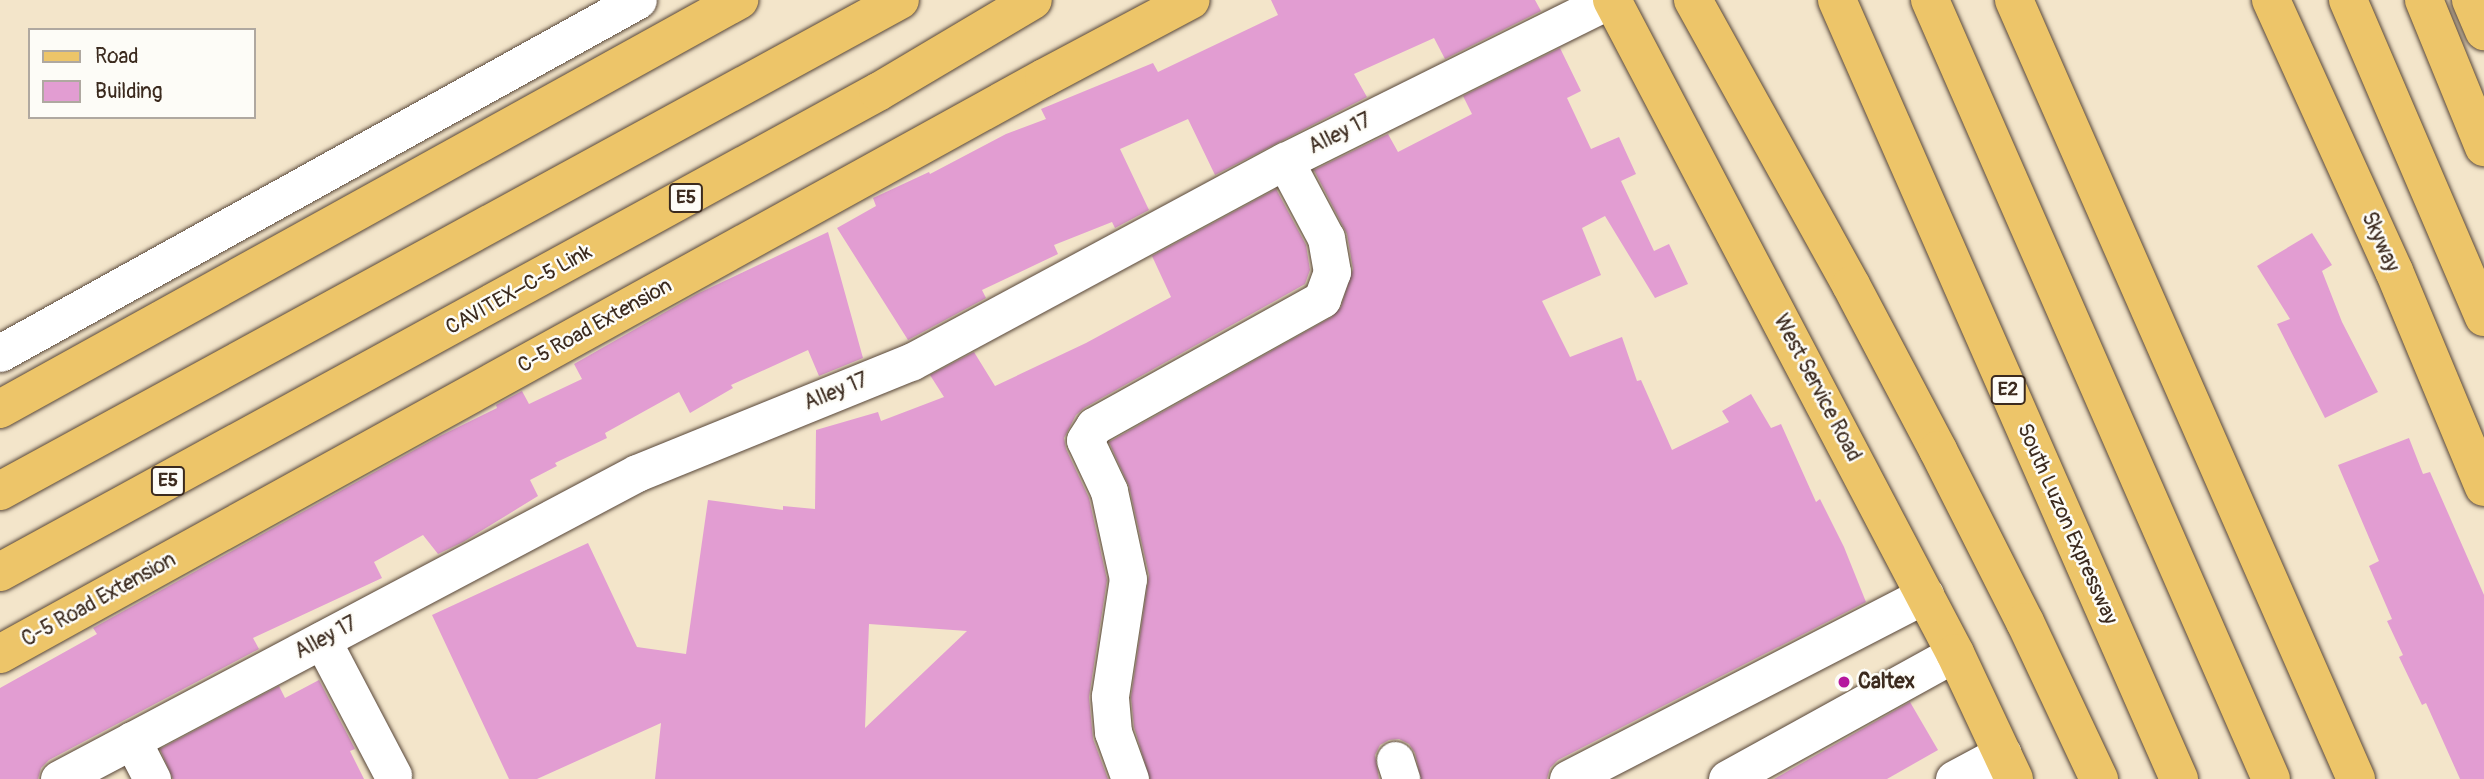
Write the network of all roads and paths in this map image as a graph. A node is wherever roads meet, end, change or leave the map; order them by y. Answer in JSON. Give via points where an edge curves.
{"nodes":[{"id":1,"x":638,"y":0,"type":"edge"},
{"id":2,"x":740,"y":0,"type":"edge"},
{"id":3,"x":900,"y":0,"type":"edge"},
{"id":4,"x":1033,"y":0,"type":"edge"},
{"id":5,"x":1192,"y":0,"type":"edge"},
{"id":6,"x":1611,"y":0,"type":"edge"},
{"id":7,"x":1693,"y":0,"type":"edge"},
{"id":8,"x":1837,"y":0,"type":"edge"},
{"id":9,"x":1930,"y":0,"type":"edge"},
{"id":10,"x":2014,"y":0,"type":"edge"},
{"id":11,"x":2271,"y":0,"type":"edge"},
{"id":12,"x":2348,"y":0,"type":"edge"},
{"id":13,"x":2424,"y":0,"type":"edge"},
{"id":14,"x":2471,"y":0,"type":"edge"},
{"id":15,"x":2484,"y":31,"type":"edge"},
{"id":16,"x":2481,"y":132,"type":"edge"},
{"id":17,"x":1285,"y":161,"type":"junction"},
{"id":18,"x":2484,"y":317,"type":"edge"},
{"id":19,"x":0,"y":353,"type":"edge"},
{"id":20,"x":0,"y":409,"type":"edge"},
{"id":21,"x":2484,"y":487,"type":"edge"},
{"id":22,"x":0,"y":491,"type":"edge"},
{"id":23,"x":0,"y":572,"type":"edge"},
{"id":24,"x":1925,"y":595,"type":"junction"},
{"id":25,"x":322,"y":640,"type":"junction"},
{"id":26,"x":1955,"y":653,"type":"junction"},
{"id":27,"x":0,"y":654,"type":"edge"},
{"id":28,"x":132,"y":740,"type":"junction"},
{"id":29,"x":2008,"y":766,"type":"edge"},
{"id":30,"x":393,"y":775,"type":"dead end"},
{"id":31,"x":59,"y":779,"type":"edge"},
{"id":32,"x":152,"y":779,"type":"edge"},
{"id":33,"x":1130,"y":779,"type":"edge"},
{"id":34,"x":1568,"y":779,"type":"edge"},
{"id":35,"x":1727,"y":779,"type":"edge"},
{"id":36,"x":1954,"y":779,"type":"edge"},
{"id":37,"x":2099,"y":779,"type":"edge"},
{"id":38,"x":2179,"y":779,"type":"edge"},
{"id":39,"x":2271,"y":779,"type":"edge"},
{"id":40,"x":2356,"y":779,"type":"edge"}],
"edges":[{"from":1,"to":19,"type":"street"},
{"from":2,"to":20,"type":"main road"},
{"from":3,"to":22,"type":"main road"},
{"from":4,"to":23,"type":"main road","name":"CAVITEX–C-5 Link","number":"E5","via":[[878,92]]},
{"from":5,"to":27,"type":"main road","name":"C-5 Road Extension"},
{"from":6,"to":17,"type":"street","name":"Alley 17"},
{"from":6,"to":24,"type":"main road","name":"West Service Road"},
{"from":7,"to":37,"type":"main road","via":[[1851,285],[2025,622]]},
{"from":8,"to":38,"type":"main road","name":"South Luzon Expressway","number":"E2"},
{"from":9,"to":39,"type":"main road"},
{"from":10,"to":40,"type":"main road"},
{"from":11,"to":21,"type":"main road","name":"Skyway","via":[[2394,271]]},
{"from":12,"to":18,"type":"main road"},
{"from":13,"to":16,"type":"main road"},
{"from":14,"to":15,"type":"main road"},
{"from":17,"to":25,"type":"street","name":"Alley 17","via":[[911,362],[637,473]]},
{"from":17,"to":33,"type":"street","via":[[1325,238],[1332,272],[1322,299],[1094,426],[1085,440],[1109,491],[1128,579],[1110,696],[1113,732]]},
{"from":24,"to":26,"type":"main road","name":"West Service Road"},
{"from":24,"to":34,"type":"street"},
{"from":25,"to":28,"type":"street","name":"Alley 17"},
{"from":25,"to":30,"type":"street"},
{"from":26,"to":29,"type":"main road","name":"West Service Road"},
{"from":26,"to":35,"type":"street"},
{"from":28,"to":31,"type":"street","name":"Alley 17"},
{"from":28,"to":32,"type":"street"},
{"from":29,"to":36,"type":"street"}]}
